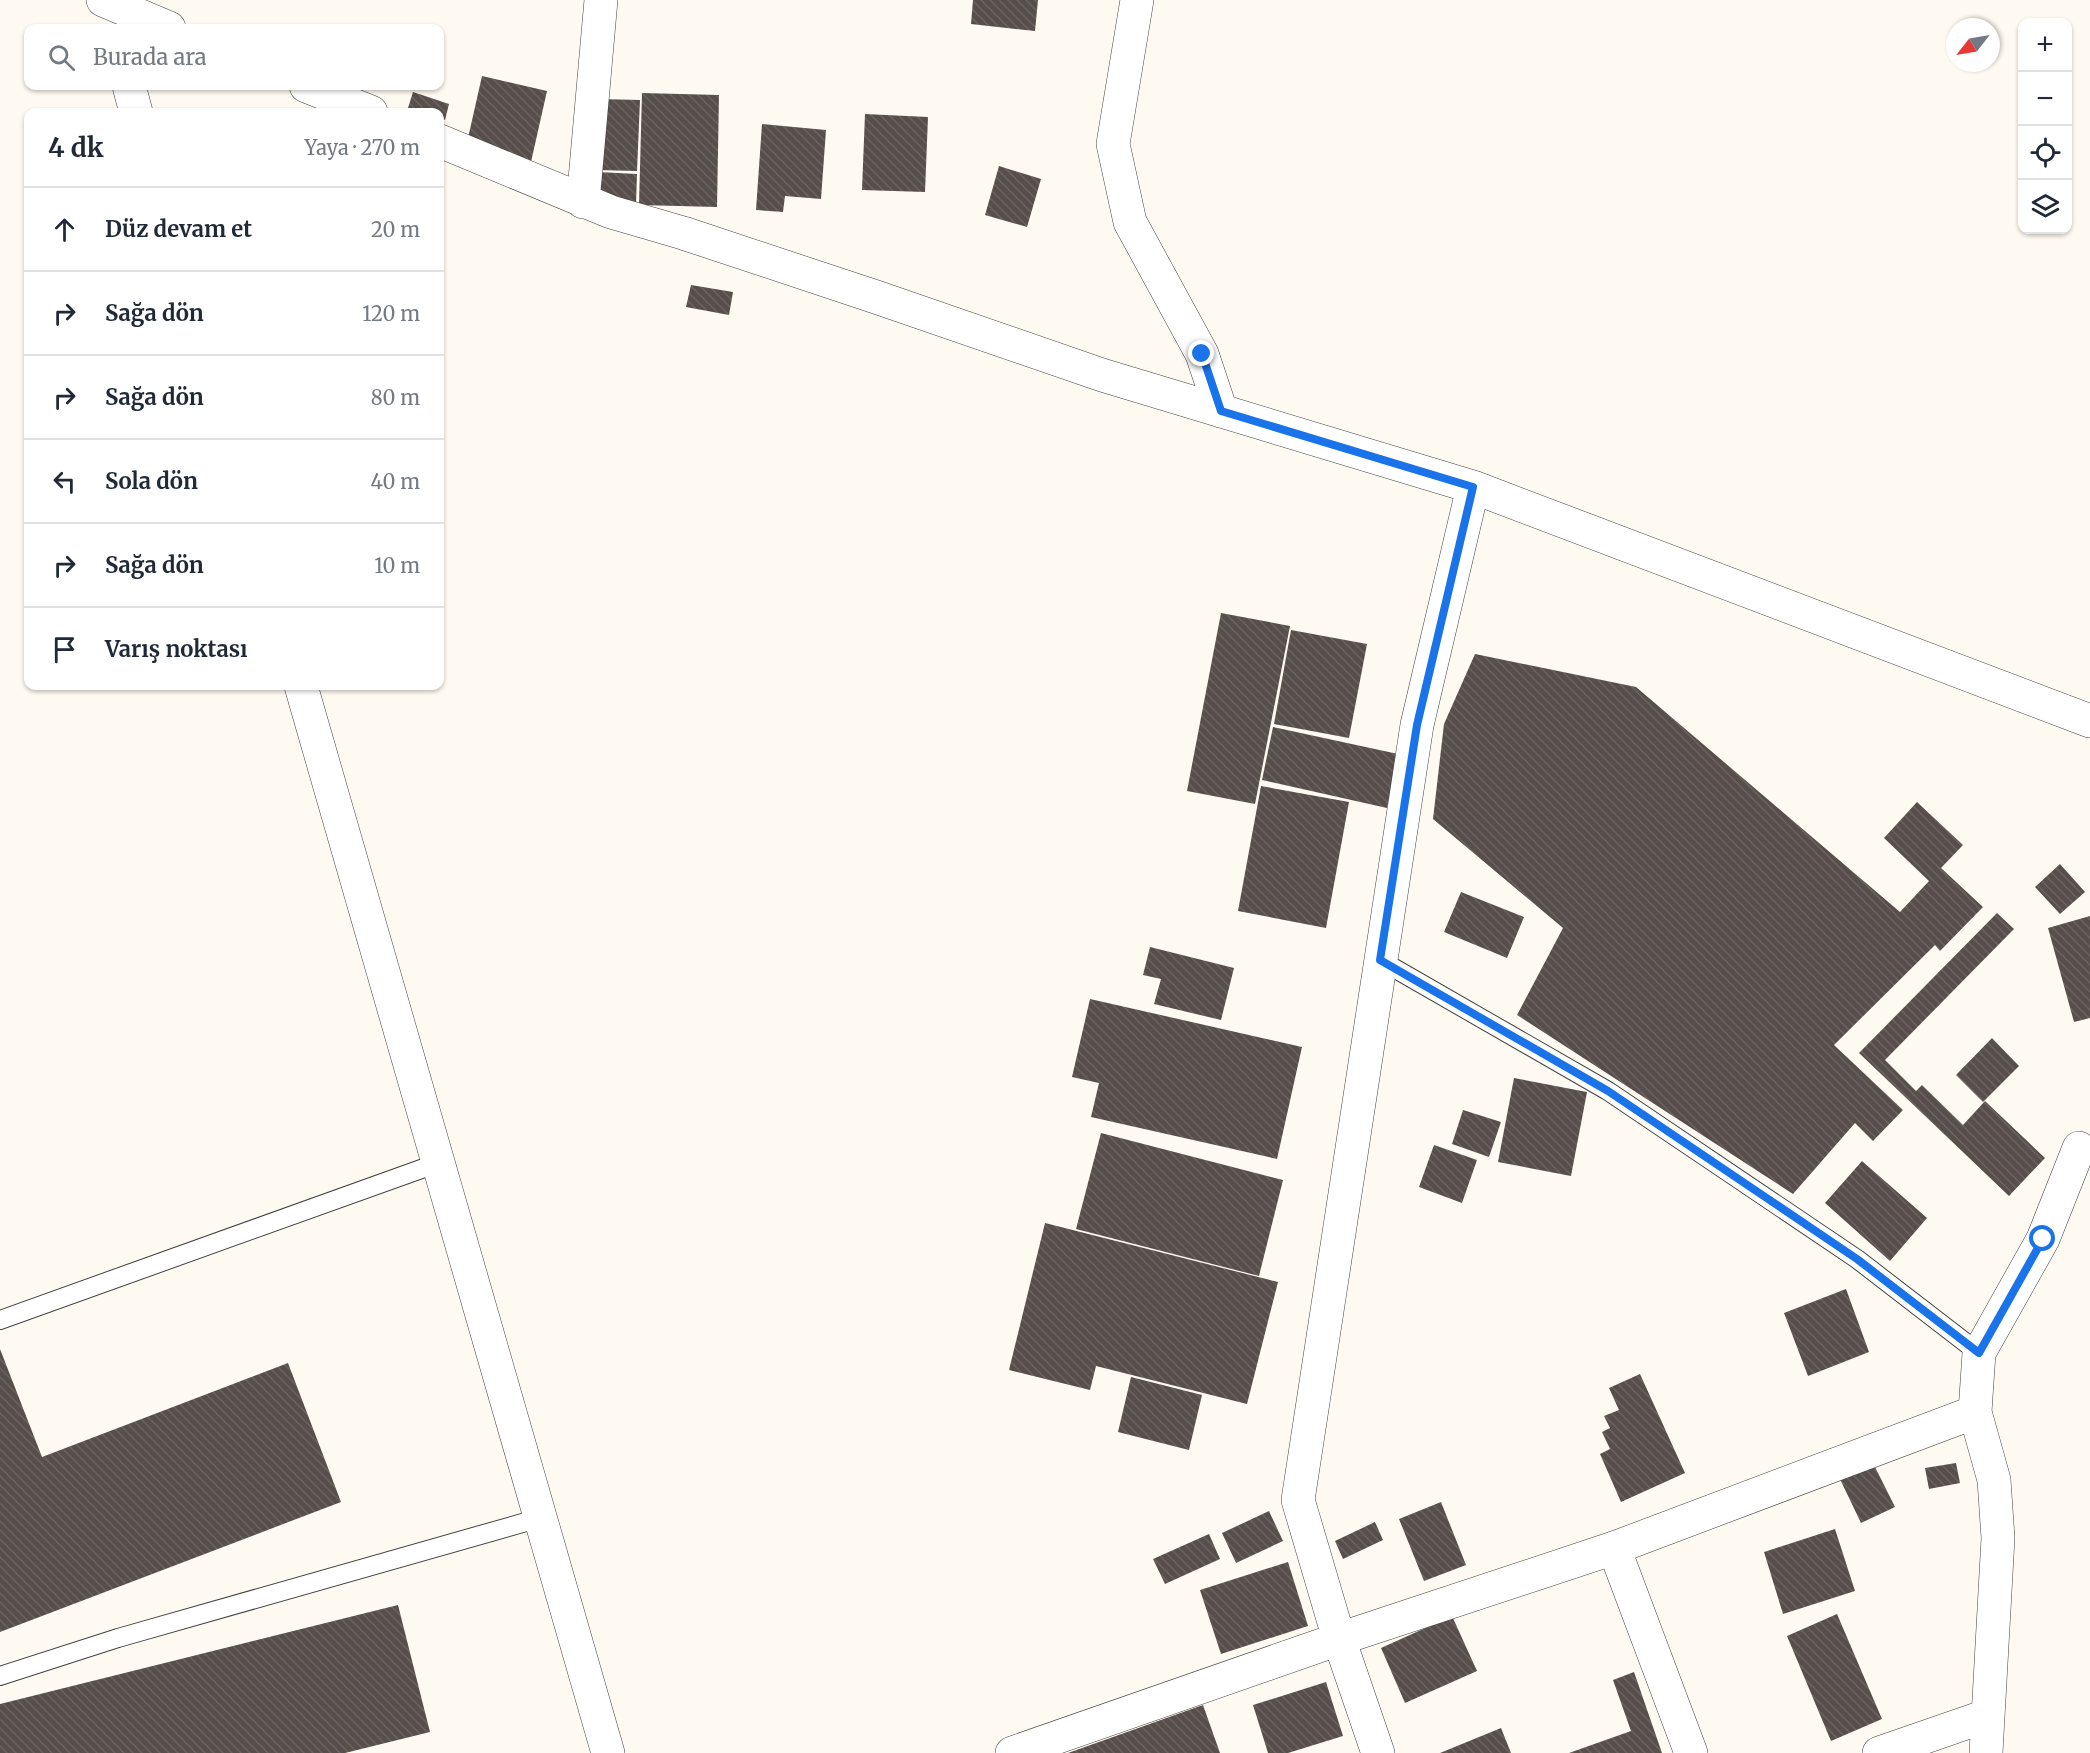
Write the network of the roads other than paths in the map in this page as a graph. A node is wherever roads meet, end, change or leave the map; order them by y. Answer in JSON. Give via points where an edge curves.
{"nodes":[{"id":1,"x":104,"y":0,"type":"edge"},
{"id":2,"x":601,"y":0,"type":"edge"},
{"id":3,"x":1137,"y":0,"type":"edge"},
{"id":4,"x":111,"y":24,"type":"edge"},
{"id":5,"x":160,"y":24,"type":"edge"},
{"id":6,"x":130,"y":90,"type":"edge"},
{"id":7,"x":316,"y":90,"type":"edge"},
{"id":8,"x":135,"y":108,"type":"edge"},
{"id":9,"x":360,"y":108,"type":"edge"},
{"id":10,"x":444,"y":143,"type":"edge"},
{"id":11,"x":583,"y":202,"type":"junction"},
{"id":12,"x":1221,"y":411,"type":"junction"},
{"id":13,"x":1473,"y":487,"type":"junction"},
{"id":14,"x":302,"y":690,"type":"edge"},
{"id":15,"x":2090,"y":721,"type":"edge"},
{"id":16,"x":1380,"y":960,"type":"junction"},
{"id":17,"x":2079,"y":1148,"type":"dead end"},
{"id":18,"x":438,"y":1163,"type":"junction"},
{"id":19,"x":0,"y":1320,"type":"edge"},
{"id":20,"x":1979,"y":1353,"type":"junction"},
{"id":21,"x":1975,"y":1412,"type":"junction"},
{"id":22,"x":540,"y":1518,"type":"junction"},
{"id":23,"x":1614,"y":1548,"type":"junction"},
{"id":24,"x":1339,"y":1639,"type":"junction"},
{"id":25,"x":0,"y":1676,"type":"edge"},
{"id":26,"x":1986,"y":1716,"type":"junction"},
{"id":27,"x":608,"y":1753,"type":"edge"},
{"id":28,"x":1012,"y":1753,"type":"edge"},
{"id":29,"x":1378,"y":1753,"type":"edge"},
{"id":30,"x":1691,"y":1753,"type":"edge"},
{"id":31,"x":1879,"y":1753,"type":"edge"},
{"id":32,"x":1986,"y":1753,"type":"edge"}],
"edges":[{"from":1,"to":4,"type":"street"},
{"from":1,"to":5,"type":"street"},
{"from":2,"to":11,"type":"street"},
{"from":3,"to":12,"type":"street","via":[[1113,144],[1130,222],[1202,354]]},
{"from":6,"to":8,"type":"street"},
{"from":7,"to":9,"type":"street"},
{"from":10,"to":11,"type":"street"},
{"from":11,"to":12,"type":"street"},
{"from":12,"to":13,"type":"street"},
{"from":13,"to":15,"type":"street"},
{"from":13,"to":16,"type":"street","via":[[1417,725]]},
{"from":14,"to":18,"type":"street"},
{"from":16,"to":20,"type":"lane","via":[[1608,1091],[1857,1259]]},
{"from":16,"to":24,"type":"street","via":[[1298,1500]]},
{"from":17,"to":20,"type":"street","via":[[2043,1239]]},
{"from":18,"to":19,"type":"lane"},
{"from":18,"to":22,"type":"street"},
{"from":20,"to":21,"type":"street"},
{"from":21,"to":23,"type":"street"},
{"from":21,"to":26,"type":"street","via":[[1994,1480],[1998,1538]]},
{"from":22,"to":25,"type":"lane","via":[[118,1638]]},
{"from":22,"to":27,"type":"street"},
{"from":23,"to":24,"type":"street"},
{"from":23,"to":30,"type":"street"},
{"from":24,"to":28,"type":"street"},
{"from":24,"to":29,"type":"street"},
{"from":26,"to":31,"type":"street"},
{"from":26,"to":32,"type":"street"}]}
